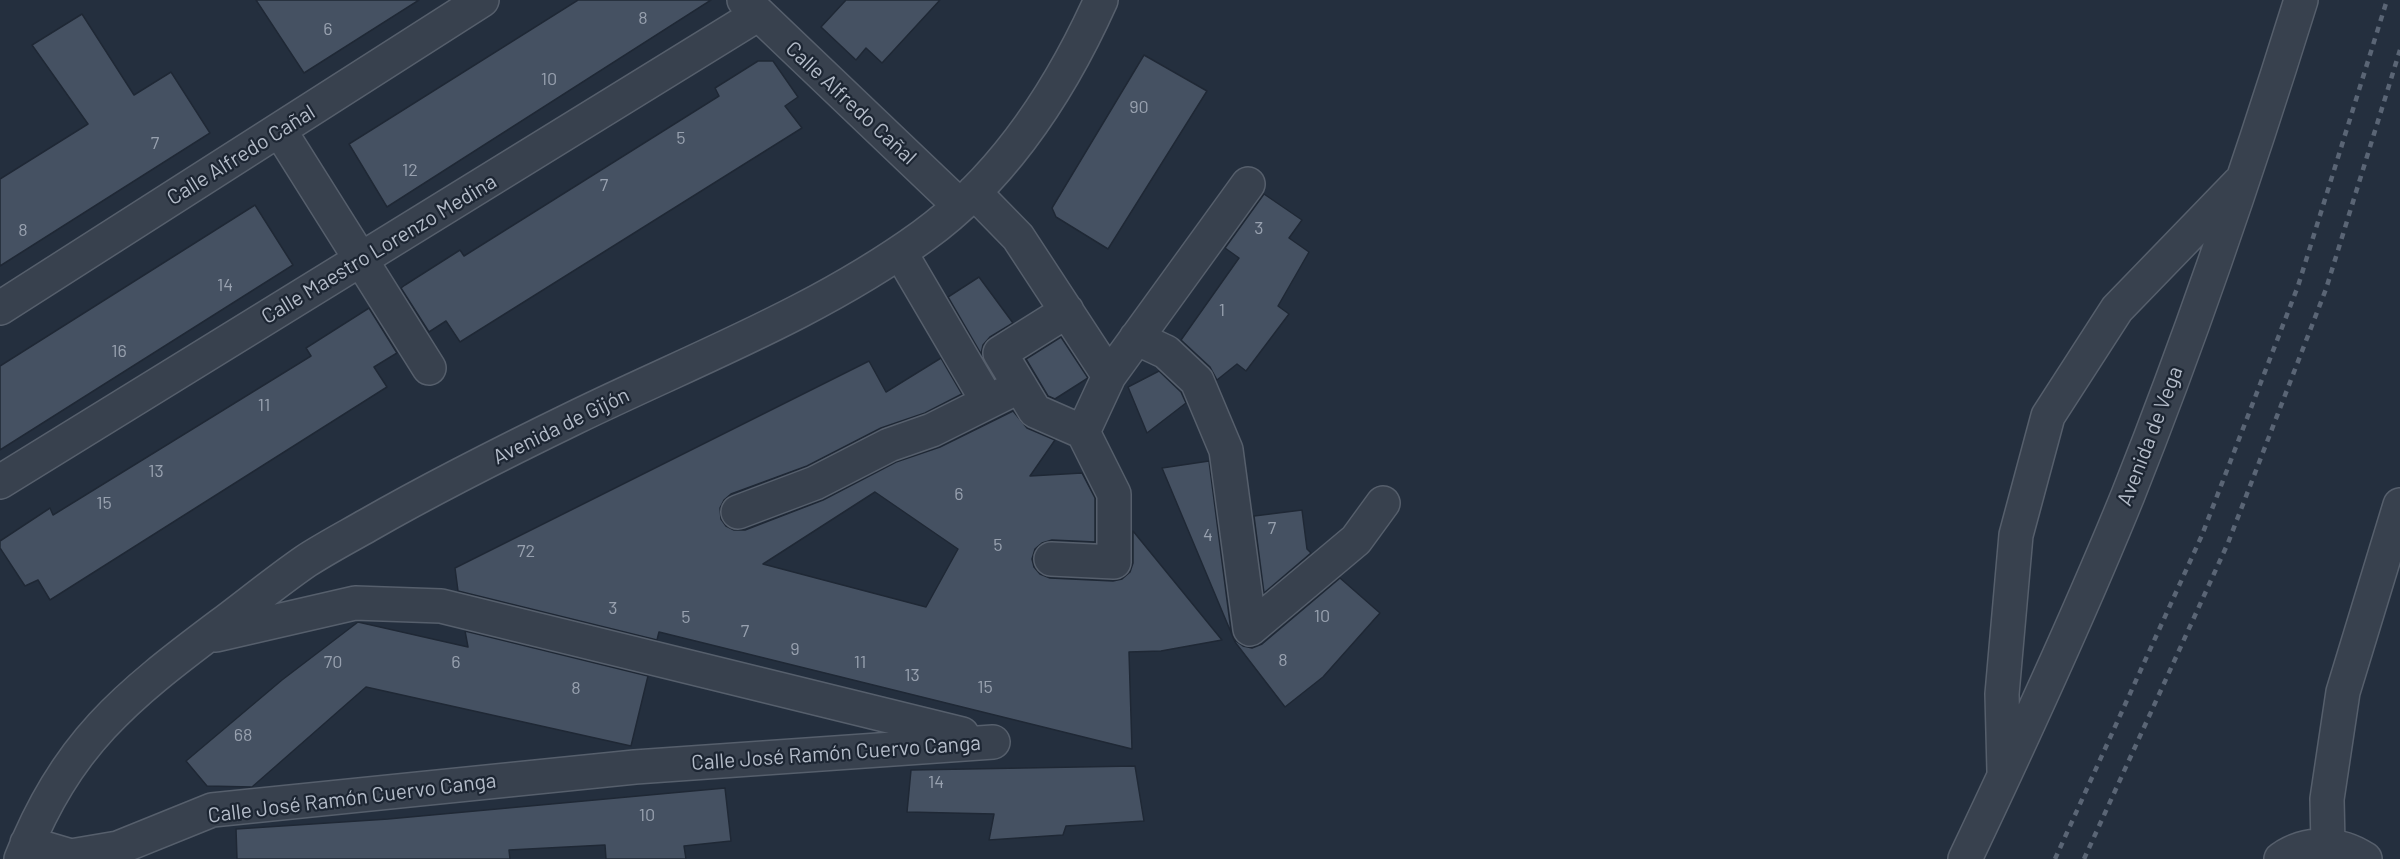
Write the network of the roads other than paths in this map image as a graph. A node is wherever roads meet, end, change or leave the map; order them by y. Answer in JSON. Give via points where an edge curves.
{"nodes":[{"id":1,"x":482,"y":0,"type":"edge"},
{"id":2,"x":1101,"y":0,"type":"edge"},
{"id":3,"x":2301,"y":0,"type":"edge"},
{"id":4,"x":751,"y":7,"type":"edge"},
{"id":5,"x":280,"y":131,"type":"junction"},
{"id":6,"x":2244,"y":177,"type":"junction"},
{"id":7,"x":1248,"y":184,"type":"dead end"},
{"id":8,"x":967,"y":199,"type":"junction"},
{"id":9,"x":900,"y":252,"type":"junction"},
{"id":10,"x":363,"y":260,"type":"junction"},
{"id":11,"x":0,"y":308,"type":"edge"},
{"id":12,"x":1067,"y":311,"type":"junction"},
{"id":13,"x":1136,"y":339,"type":"junction"},
{"id":14,"x":429,"y":368,"type":"dead end"},
{"id":15,"x":1109,"y":375,"type":"junction"},
{"id":16,"x":1020,"y":386,"type":"junction"},
{"id":17,"x":988,"y":402,"type":"junction"},
{"id":18,"x":1083,"y":432,"type":"junction"},
{"id":19,"x":0,"y":482,"type":"edge"},
{"id":20,"x":1383,"y":503,"type":"dead end"},
{"id":21,"x":2400,"y":505,"type":"edge"},
{"id":22,"x":738,"y":512,"type":"dead end"},
{"id":23,"x":1051,"y":559,"type":"dead end"},
{"id":24,"x":205,"y":637,"type":"junction"},
{"id":25,"x":2004,"y":776,"type":"junction"},
{"id":26,"x":2328,"y":845,"type":"junction"},
{"id":27,"x":24,"y":851,"type":"edge"},
{"id":28,"x":1965,"y":859,"type":"edge"},
{"id":29,"x":2281,"y":859,"type":"edge"},
{"id":30,"x":2365,"y":859,"type":"edge"}],
"edges":[{"from":1,"to":5,"type":"street","name":"Calle Alfredo Cañal"},
{"from":2,"to":8,"type":"street","name":"Avenida de Gijón","via":[[1034,122]]},
{"from":3,"to":6,"type":"street","name":"Avenida de Vega"},
{"from":4,"to":8,"type":"street","name":"Calle Alfredo Cañal"},
{"from":4,"to":10,"type":"street","name":"Calle Maestro Lorenzo Medina"},
{"from":5,"to":10,"type":"street"},
{"from":5,"to":11,"type":"street","name":"Calle Alfredo Cañal"},
{"from":6,"to":25,"type":"street","name":"Avenida de Vega","via":[[2217,261],[2128,495]]},
{"from":6,"to":25,"type":"street","via":[[2117,309],[2048,416],[2016,535],[2002,694]]},
{"from":7,"to":13,"type":"street"},
{"from":8,"to":9,"type":"street","name":"Avenida de Gijón"},
{"from":8,"to":12,"type":"street","name":"Calle Alfredo Cañal","via":[[1018,237]]},
{"from":9,"to":17,"type":"street"},
{"from":9,"to":24,"type":"street","name":"Avenida de Gijón","via":[[825,300],[417,497],[308,560]]},
{"from":10,"to":14,"type":"street"},
{"from":10,"to":19,"type":"street","name":"Calle Maestro Lorenzo Medina"},
{"from":12,"to":15,"type":"street","name":"Calle Alfredo Cañal"},
{"from":12,"to":16,"type":"street","via":[[1000,353]]},
{"from":13,"to":15,"type":"street"},
{"from":13,"to":20,"type":"street","via":[[1166,352],[1197,381],[1226,450],[1250,629],[1356,540]]},
{"from":15,"to":18,"type":"street"},
{"from":16,"to":17,"type":"street"},
{"from":16,"to":18,"type":"street","via":[[1035,411]]},
{"from":17,"to":22,"type":"street","via":[[815,483]]},
{"from":18,"to":23,"type":"street","via":[[1114,494],[1114,562]]},
{"from":21,"to":26,"type":"street","via":[[2343,692],[2327,799]]},
{"from":24,"to":27,"type":"street","name":"Avenida de Gijón","via":[[143,684],[95,730],[59,778]]},
{"from":24,"to":27,"type":"street","name":"Calle José Ramón Cuervo Canga","via":[[355,603],[441,606],[993,742],[635,767],[212,810],[118,848],[71,856]]},
{"from":25,"to":28,"type":"street","name":"Avenida de Vega"},
{"from":26,"to":29,"type":"street","via":[[2305,847]]},
{"from":26,"to":30,"type":"street","via":[[2353,851]]}]}
